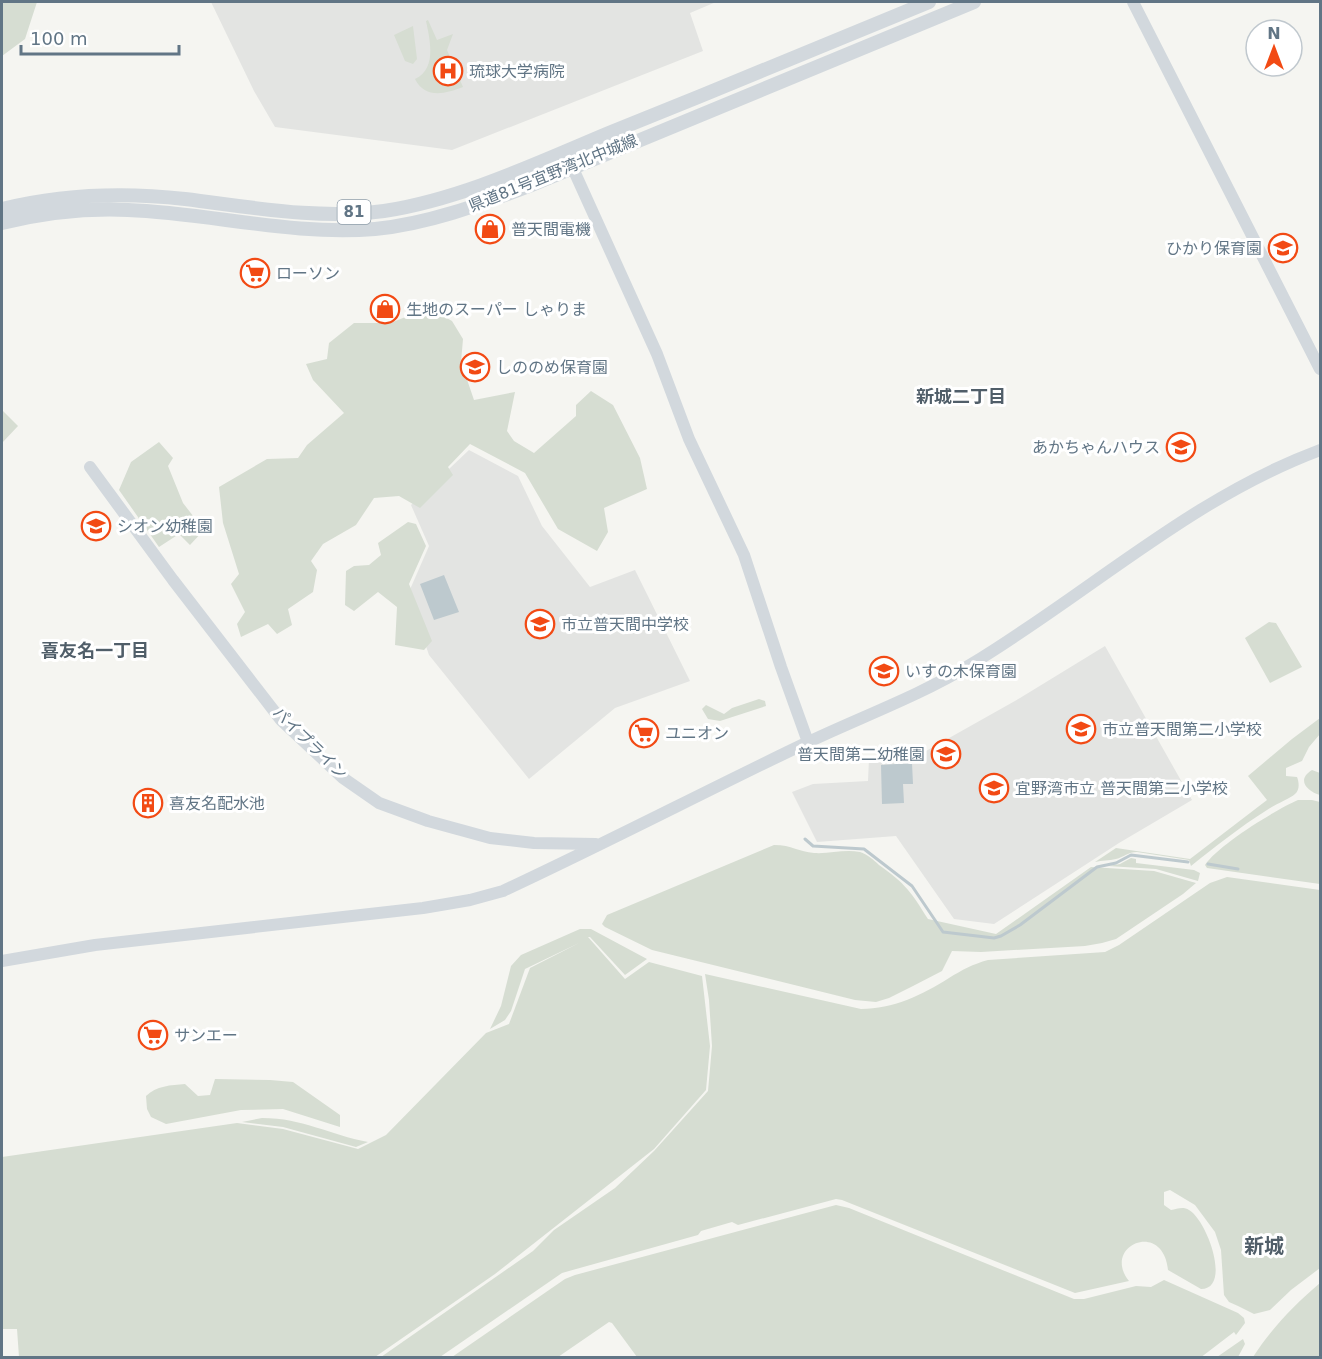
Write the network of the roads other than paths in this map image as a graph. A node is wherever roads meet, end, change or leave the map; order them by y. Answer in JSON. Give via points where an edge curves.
{"nodes":[{"id":1,"x":929,"y":2,"type":"edge"},
{"id":2,"x":974,"y":2,"type":"edge"},
{"id":3,"x":1133,"y":2,"type":"edge"},
{"id":4,"x":566,"y":151,"type":"junction"},
{"id":5,"x":572,"y":168,"type":"junction"},
{"id":6,"x":2,"y":209,"type":"edge"},
{"id":7,"x":2,"y":223,"type":"edge"},
{"id":8,"x":1320,"y":369,"type":"edge"},
{"id":9,"x":1320,"y":450,"type":"edge"},
{"id":10,"x":90,"y":467,"type":"dead end"},
{"id":11,"x":808,"y":742,"type":"junction"},
{"id":12,"x":599,"y":844,"type":"junction"},
{"id":13,"x":2,"y":961,"type":"edge"}],
"edges":[{"from":1,"to":4,"type":"main road","name":"県道81号宜野湾北中城線","number":"81"},
{"from":2,"to":5,"type":"main road","name":"県道81号宜野湾北中城線","number":"81"},
{"from":3,"to":8,"type":"street"},
{"from":4,"to":5,"type":"street"},
{"from":4,"to":6,"type":"main road","name":"県道81号宜野湾北中城線","number":"81","via":[[426,203],[381,211],[299,212],[102,194]]},
{"from":5,"to":7,"type":"main road","name":"県道81号宜野湾北中城線","number":"81","via":[[481,204],[374,229],[280,226],[182,214],[105,210],[48,214]]},
{"from":5,"to":11,"type":"street","via":[[657,354],[689,440],[744,555]]},
{"from":9,"to":11,"type":"street","via":[[1211,502],[969,666],[916,695]]},
{"from":10,"to":12,"type":"street","name":"パイプライン","via":[[281,720],[343,777],[379,803],[490,838]]},
{"from":11,"to":12,"type":"street"},
{"from":12,"to":13,"type":"street","via":[[503,891],[470,900],[412,910],[94,945]]}]}
